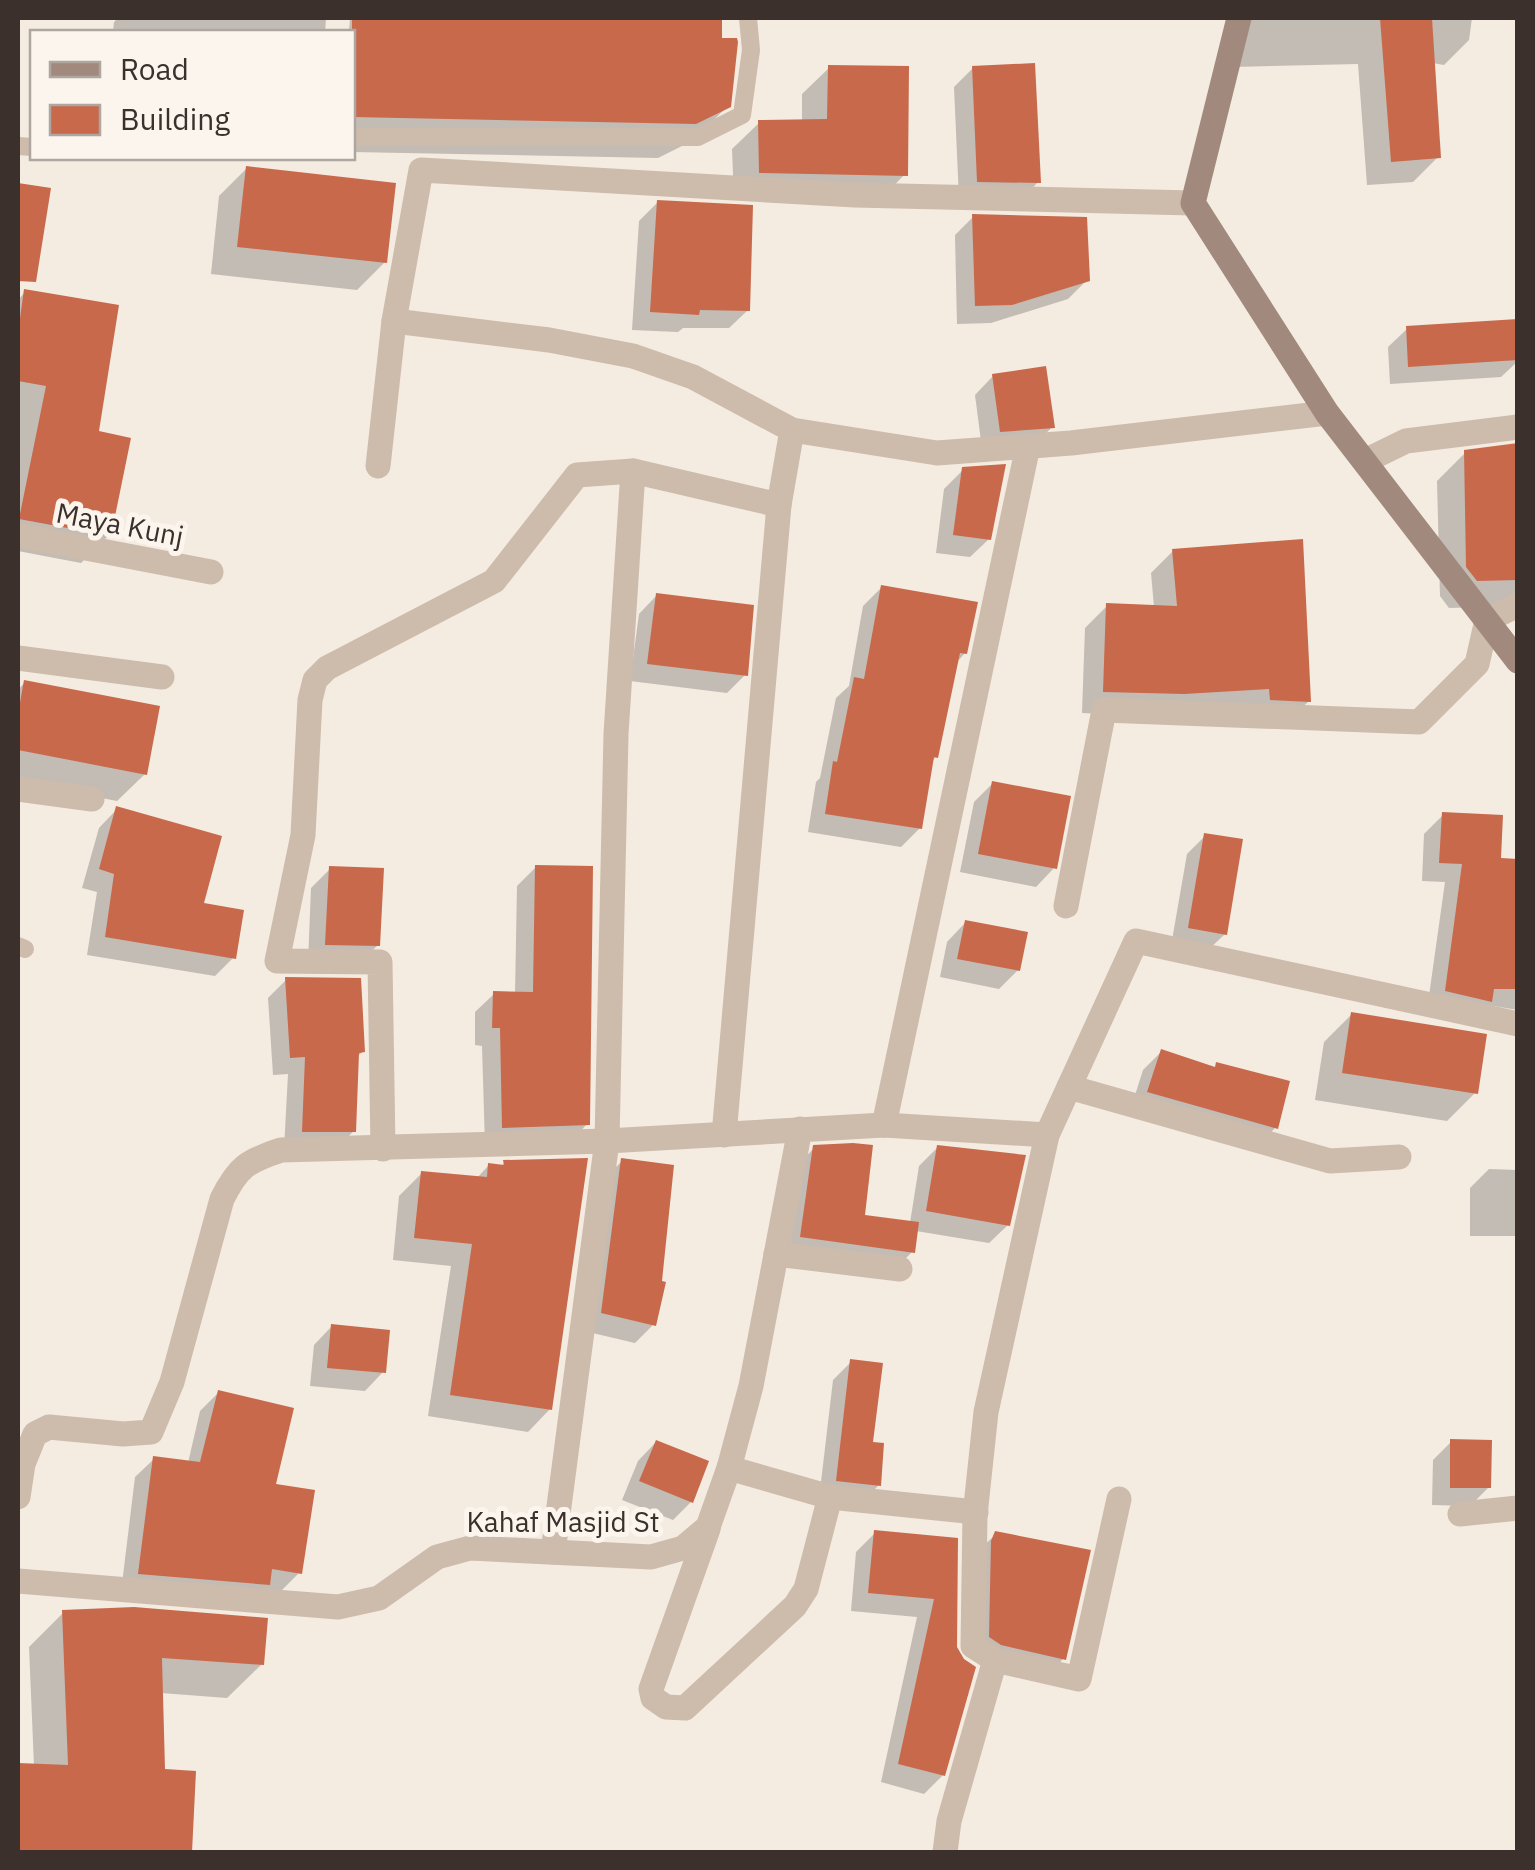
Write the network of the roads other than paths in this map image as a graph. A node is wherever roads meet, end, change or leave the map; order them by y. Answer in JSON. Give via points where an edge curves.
{"nodes":[{"id":1,"x":748,"y":18,"type":"edge"},
{"id":2,"x":1240,"y":18,"type":"edge"},
{"id":3,"x":355,"y":137,"type":"edge"},
{"id":4,"x":1193,"y":204,"type":"junction"},
{"id":5,"x":394,"y":321,"type":"junction"},
{"id":6,"x":1327,"y":413,"type":"junction"},
{"id":7,"x":1518,"y":427,"type":"edge"},
{"id":8,"x":792,"y":430,"type":"junction"},
{"id":9,"x":1028,"y":446,"type":"junction"},
{"id":10,"x":1365,"y":461,"type":"junction"},
{"id":11,"x":378,"y":466,"type":"dead end"},
{"id":12,"x":632,"y":471,"type":"junction"},
{"id":13,"x":779,"y":506,"type":"junction"},
{"id":14,"x":18,"y":535,"type":"edge"},
{"id":15,"x":211,"y":572,"type":"dead end"},
{"id":16,"x":1518,"y":605,"type":"edge"},
{"id":17,"x":1487,"y":620,"type":"junction"},
{"id":18,"x":18,"y":658,"type":"edge"},
{"id":19,"x":1518,"y":660,"type":"edge"},
{"id":20,"x":162,"y":677,"type":"dead end"},
{"id":21,"x":18,"y":789,"type":"edge"},
{"id":22,"x":92,"y":799,"type":"dead end"},
{"id":23,"x":1066,"y":906,"type":"dead end"},
{"id":24,"x":1518,"y":1024,"type":"edge"},
{"id":25,"x":1070,"y":1087,"type":"junction"},
{"id":26,"x":884,"y":1125,"type":"junction"},
{"id":27,"x":800,"y":1129,"type":"junction"},
{"id":28,"x":724,"y":1135,"type":"junction"},
{"id":29,"x":1047,"y":1135,"type":"junction"},
{"id":30,"x":607,"y":1141,"type":"junction"},
{"id":31,"x":384,"y":1150,"type":"junction"},
{"id":32,"x":1399,"y":1157,"type":"dead end"},
{"id":33,"x":776,"y":1254,"type":"junction"},
{"id":34,"x":900,"y":1269,"type":"dead end"},
{"id":35,"x":729,"y":1468,"type":"junction"},
{"id":36,"x":18,"y":1496,"type":"edge"},
{"id":37,"x":830,"y":1497,"type":"junction"},
{"id":38,"x":1119,"y":1499,"type":"dead end"},
{"id":39,"x":1518,"y":1508,"type":"edge"},
{"id":40,"x":976,"y":1512,"type":"junction"},
{"id":41,"x":1460,"y":1514,"type":"dead end"},
{"id":42,"x":708,"y":1527,"type":"junction"},
{"id":43,"x":554,"y":1552,"type":"junction"},
{"id":44,"x":18,"y":1580,"type":"edge"},
{"id":45,"x":995,"y":1660,"type":"junction"},
{"id":46,"x":945,"y":1852,"type":"edge"}],
"edges":[{"from":1,"to":3,"type":"lane","via":[[752,50],[742,115],[698,138]]},
{"from":2,"to":4,"type":"street"},
{"from":4,"to":5,"type":"street","via":[[855,195],[421,170]]},
{"from":4,"to":6,"type":"street"},
{"from":5,"to":8,"type":"street","via":[[633,356],[692,377]]},
{"from":5,"to":11,"type":"street"},
{"from":6,"to":9,"type":"street"},
{"from":6,"to":10,"type":"street"},
{"from":7,"to":10,"type":"street","via":[[1406,441]]},
{"from":8,"to":9,"type":"street","via":[[937,453]]},
{"from":8,"to":13,"type":"street"},
{"from":9,"to":26,"type":"street"},
{"from":10,"to":17,"type":"street"},
{"from":12,"to":13,"type":"street"},
{"from":12,"to":30,"type":"street","via":[[616,734]]},
{"from":12,"to":31,"type":"street","via":[[577,475],[494,581],[315,680],[303,835],[277,961],[380,962]]},
{"from":13,"to":28,"type":"street"},
{"from":14,"to":15,"type":"street","name":"Maya Kunj"},
{"from":16,"to":17,"type":"street"},
{"from":17,"to":19,"type":"street"},
{"from":17,"to":23,"type":"street","via":[[1476,664],[1418,722],[1104,710]]},
{"from":18,"to":20,"type":"street"},
{"from":21,"to":22,"type":"street"},
{"from":24,"to":25,"type":"street","via":[[1136,941]]},
{"from":25,"to":29,"type":"street"},
{"from":25,"to":32,"type":"street","via":[[1330,1161]]},
{"from":26,"to":27,"type":"street"},
{"from":26,"to":29,"type":"street"},
{"from":27,"to":28,"type":"street"},
{"from":27,"to":33,"type":"street"},
{"from":28,"to":30,"type":"street"},
{"from":29,"to":40,"type":"street","via":[[986,1412]]},
{"from":30,"to":31,"type":"street"},
{"from":30,"to":43,"type":"street"},
{"from":31,"to":36,"type":"street","via":[[281,1150],[235,1173],[151,1432],[49,1427],[35,1434]]},
{"from":33,"to":34,"type":"street"},
{"from":33,"to":35,"type":"street"},
{"from":35,"to":37,"type":"street"},
{"from":35,"to":42,"type":"street"},
{"from":37,"to":40,"type":"street"},
{"from":37,"to":42,"type":"street","via":[[806,1589],[795,1606],[677,1710],[653,1698],[652,1688]]},
{"from":38,"to":45,"type":"street","via":[[1080,1679]]},
{"from":39,"to":41,"type":"street"},
{"from":40,"to":45,"type":"street","via":[[972,1646]]},
{"from":42,"to":43,"type":"street","name":"Kahaf Masjid St","via":[[683,1548],[651,1557]]},
{"from":43,"to":44,"type":"street","name":"Kahaf Masjid St","via":[[470,1548],[437,1557],[379,1598],[338,1606]]},
{"from":45,"to":46,"type":"street"}]}
